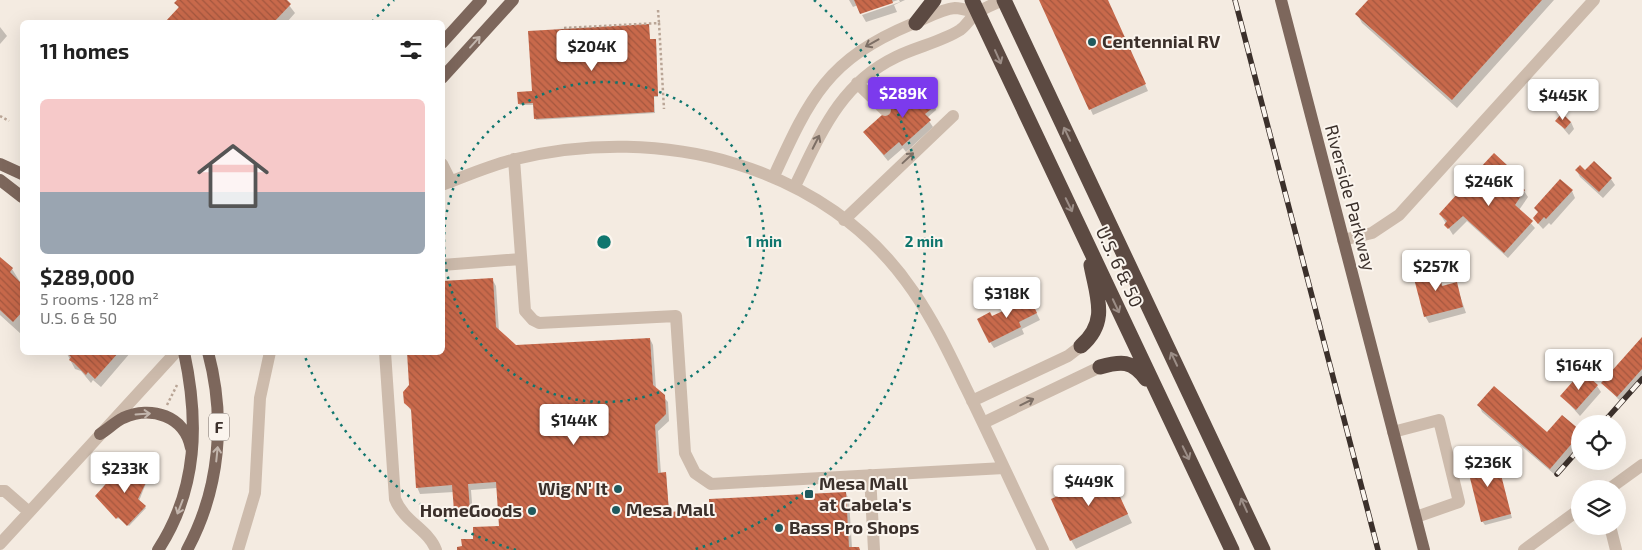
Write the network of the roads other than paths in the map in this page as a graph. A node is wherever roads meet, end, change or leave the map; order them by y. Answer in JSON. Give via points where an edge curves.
{"nodes":[{"id":1,"x":481,"y":0,"type":"edge"},
{"id":2,"x":513,"y":0,"type":"edge"},
{"id":3,"x":934,"y":0,"type":"edge"},
{"id":4,"x":1004,"y":0,"type":"edge"},
{"id":5,"x":1281,"y":0,"type":"edge"},
{"id":6,"x":1594,"y":0,"type":"edge"},
{"id":7,"x":975,"y":6,"type":"edge"},
{"id":8,"x":916,"y":23,"type":"junction"},
{"id":9,"x":445,"y":40,"type":"edge"},
{"id":10,"x":852,"y":56,"type":"junction"},
{"id":11,"x":866,"y":74,"type":"junction"},
{"id":12,"x":445,"y":75,"type":"edge"},
{"id":13,"x":856,"y":83,"type":"junction"},
{"id":14,"x":885,"y":110,"type":"dead end"},
{"id":15,"x":954,"y":116,"type":"dead end"},
{"id":16,"x":514,"y":159,"type":"junction"},
{"id":17,"x":0,"y":164,"type":"edge"},
{"id":18,"x":20,"y":173,"type":"edge"},
{"id":19,"x":774,"y":176,"type":"junction"},
{"id":20,"x":0,"y":180,"type":"edge"},
{"id":21,"x":447,"y":184,"type":"edge"},
{"id":22,"x":795,"y":186,"type":"junction"},
{"id":23,"x":20,"y":195,"type":"edge"},
{"id":24,"x":844,"y":220,"type":"junction"},
{"id":25,"x":1343,"y":240,"type":"junction"},
{"id":26,"x":1088,"y":246,"type":"junction"},
{"id":27,"x":521,"y":259,"type":"junction"},
{"id":28,"x":445,"y":265,"type":"edge"},
{"id":29,"x":1081,"y":346,"type":"joint"},
{"id":30,"x":173,"y":355,"type":"edge"},
{"id":31,"x":185,"y":355,"type":"edge"},
{"id":32,"x":209,"y":355,"type":"edge"},
{"id":33,"x":269,"y":355,"type":"edge"},
{"id":34,"x":385,"y":355,"type":"edge"},
{"id":35,"x":1100,"y":367,"type":"joint"},
{"id":36,"x":972,"y":401,"type":"junction"},
{"id":37,"x":1162,"y":402,"type":"junction"},
{"id":38,"x":983,"y":423,"type":"junction"},
{"id":39,"x":1393,"y":432,"type":"junction"},
{"id":40,"x":100,"y":434,"type":"junction"},
{"id":41,"x":192,"y":460,"type":"junction"},
{"id":42,"x":1642,"y":465,"type":"edge"},
{"id":43,"x":1004,"y":468,"type":"junction"},
{"id":44,"x":870,"y":475,"type":"junction"},
{"id":45,"x":1621,"y":480,"type":"edge"},
{"id":46,"x":0,"y":491,"type":"edge"},
{"id":47,"x":29,"y":512,"type":"junction"},
{"id":48,"x":1571,"y":516,"type":"edge"},
{"id":49,"x":1416,"y":517,"type":"junction"},
{"id":50,"x":1612,"y":535,"type":"edge"},
{"id":51,"x":0,"y":544,"type":"edge"},
{"id":52,"x":158,"y":550,"type":"edge"},
{"id":53,"x":187,"y":550,"type":"edge"},
{"id":54,"x":238,"y":550,"type":"edge"},
{"id":55,"x":436,"y":550,"type":"edge"},
{"id":56,"x":874,"y":550,"type":"edge"},
{"id":57,"x":1043,"y":550,"type":"edge"},
{"id":58,"x":1232,"y":550,"type":"edge"},
{"id":59,"x":1263,"y":550,"type":"edge"},
{"id":60,"x":1424,"y":550,"type":"edge"},
{"id":61,"x":1524,"y":550,"type":"edge"},
{"id":62,"x":1616,"y":550,"type":"edge"}],
"edges":[{"from":1,"to":9,"type":"main road"},
{"from":12,"to":2,"type":"main road","one_way":true},
{"from":3,"to":8,"type":"highway"},
{"from":4,"to":7,"type":"street"},
{"from":59,"to":4,"type":"highway","name":"U.S. 6 & 50","one_way":true},
{"from":5,"to":25,"type":"main road","name":"Riverside Parkway"},
{"from":6,"to":25,"type":"street","via":[[1399,215],[1372,234]]},
{"from":7,"to":8,"type":"street","via":[[955,8]]},
{"from":7,"to":11,"type":"street","via":[[960,30],[897,56]]},
{"from":7,"to":26,"type":"highway","name":"U.S. 6 & 50","one_way":true},
{"from":8,"to":10,"type":"street","one_way":true,"via":[[887,35]]},
{"from":10,"to":11,"type":"street"},
{"from":10,"to":19,"type":"street","via":[[816,94]]},
{"from":11,"to":13,"type":"street"},
{"from":13,"to":14,"type":"street"},
{"from":22,"to":13,"type":"street","one_way":true,"via":[[826,124]]},
{"from":24,"to":15,"type":"street","one_way":true},
{"from":16,"to":19,"type":"street","via":[[582,149],[654,148],[720,158]]},
{"from":16,"to":21,"type":"street"},
{"from":16,"to":27,"type":"street"},
{"from":17,"to":18,"type":"main road"},
{"from":19,"to":22,"type":"street"},
{"from":20,"to":23,"type":"main road"},
{"from":22,"to":24,"type":"street"},
{"from":24,"to":36,"type":"street","via":[[872,244],[913,290]]},
{"from":25,"to":39,"type":"main road","name":"Riverside Parkway"},
{"from":26,"to":29,"type":"highway","via":[[1098,324],[1093,335]]},
{"from":26,"to":37,"type":"highway","name":"U.S. 6 & 50","one_way":true},
{"from":27,"to":28,"type":"street"},
{"from":27,"to":44,"type":"street","via":[[525,311],[539,323],[676,316],[684,445],[691,467],[705,482]]},
{"from":29,"to":36,"type":"street","via":[[1068,356]]},
{"from":30,"to":40,"type":"street"},
{"from":31,"to":41,"type":"main road","number":"F","via":[[194,411]]},
{"from":53,"to":32,"type":"main road","number":"F","one_way":true,"via":[[207,502],[217,458],[218,407]]},
{"from":33,"to":54,"type":"street","via":[[260,398],[255,493]]},
{"from":34,"to":55,"type":"street","via":[[395,499],[405,516],[430,538]]},
{"from":35,"to":37,"type":"highway","via":[[1124,362],[1134,366]]},
{"from":38,"to":35,"type":"street","one_way":true},
{"from":36,"to":38,"type":"street"},
{"from":37,"to":58,"type":"highway","name":"U.S. 6 & 50","one_way":true},
{"from":38,"to":43,"type":"street"},
{"from":39,"to":49,"type":"main road","name":"Riverside Parkway"},
{"from":39,"to":49,"type":"street","via":[[1440,420],[1459,502]]},
{"from":40,"to":41,"type":"main road","one_way":true,"via":[[124,418],[143,413],[167,416],[183,429],[191,446]]},
{"from":40,"to":47,"type":"street"},
{"from":41,"to":52,"type":"main road","number":"F","one_way":true,"via":[[181,506]]},
{"from":42,"to":45,"type":"street"},
{"from":43,"to":44,"type":"street"},
{"from":43,"to":57,"type":"street"},
{"from":44,"to":56,"type":"street"},
{"from":46,"to":47,"type":"street","via":[[5,491]]},
{"from":47,"to":51,"type":"street"},
{"from":48,"to":61,"type":"street"},
{"from":49,"to":60,"type":"main road","name":"Riverside Parkway"},
{"from":50,"to":62,"type":"street"}]}
